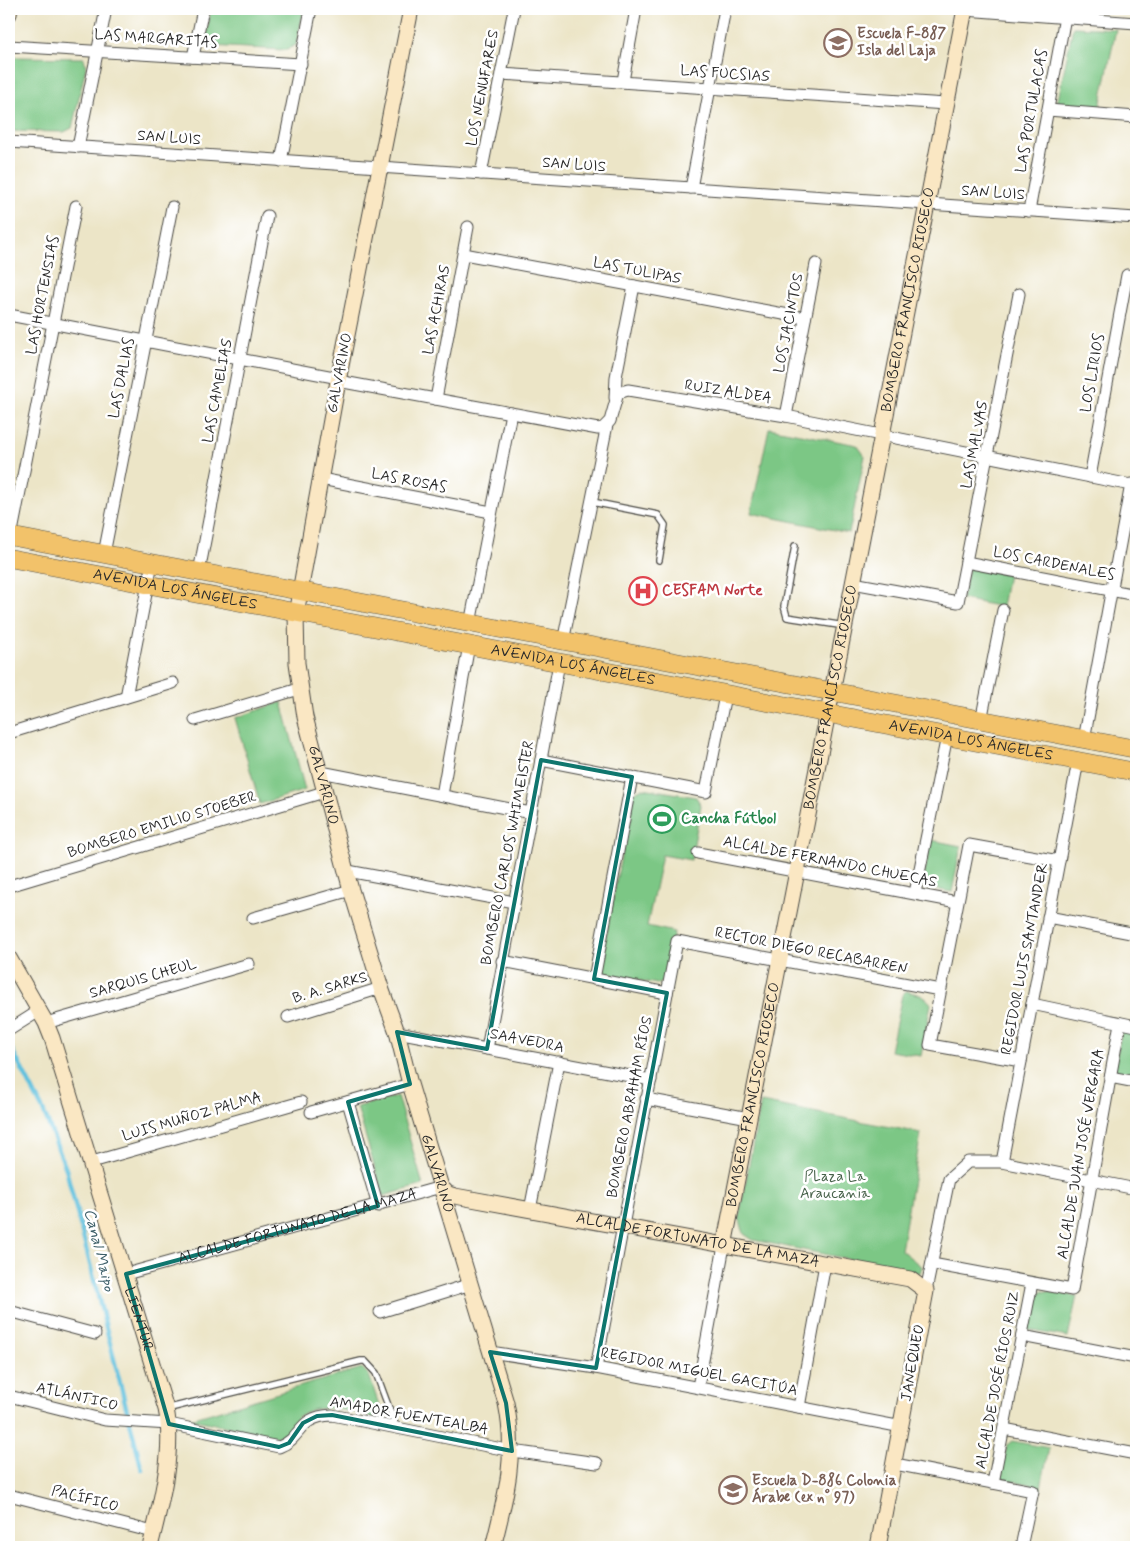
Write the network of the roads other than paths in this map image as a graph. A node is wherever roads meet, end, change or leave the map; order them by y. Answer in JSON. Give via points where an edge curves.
{"nodes":[{"id":1,"x":10,"y":9,"type":"edge"},
{"id":2,"x":106,"y":9,"type":"edge"},
{"id":3,"x":203,"y":9,"type":"edge"},
{"id":4,"x":311,"y":9,"type":"edge"},
{"id":5,"x":411,"y":9,"type":"edge"},
{"id":6,"x":514,"y":9,"type":"edge"},
{"id":7,"x":636,"y":9,"type":"edge"},
{"id":8,"x":726,"y":9,"type":"edge"},
{"id":9,"x":965,"y":9,"type":"edge"},
{"id":10,"x":9,"y":14,"type":"edge"},
{"id":11,"x":1065,"y":18,"type":"junction"},
{"id":12,"x":1136,"y":23,"type":"edge"},
{"id":13,"x":9,"y":46,"type":"edge"},
{"id":14,"x":98,"y":50,"type":"junction"},
{"id":15,"x":193,"y":57,"type":"junction"},
{"id":16,"x":301,"y":64,"type":"junction"},
{"id":17,"x":501,"y":74,"type":"junction"},
{"id":18,"x":622,"y":82,"type":"junction"},
{"id":19,"x":711,"y":88,"type":"junction"},
{"id":20,"x":946,"y":104,"type":"junction"},
{"id":21,"x":1048,"y":110,"type":"junction"},
{"id":22,"x":1136,"y":117,"type":"edge"},
{"id":23,"x":9,"y":142,"type":"edge"},
{"id":24,"x":78,"y":147,"type":"junction"},
{"id":25,"x":282,"y":161,"type":"junction"},
{"id":26,"x":379,"y":167,"type":"junction"},
{"id":27,"x":481,"y":174,"type":"junction"},
{"id":28,"x":691,"y":188,"type":"junction"},
{"id":29,"x":927,"y":204,"type":"junction"},
{"id":30,"x":76,"y":206,"type":"dead end"},
{"id":31,"x":172,"y":207,"type":"dead end"},
{"id":32,"x":1029,"y":211,"type":"junction"},
{"id":33,"x":267,"y":216,"type":"dead end"},
{"id":34,"x":1136,"y":218,"type":"edge"},
{"id":35,"x":468,"y":227,"type":"dead end"},
{"id":36,"x":464,"y":254,"type":"junction"},
{"id":37,"x":816,"y":264,"type":"dead end"},
{"id":38,"x":1127,"y":275,"type":"dead end"},
{"id":39,"x":634,"y":286,"type":"junction"},
{"id":40,"x":1019,"y":294,"type":"dead end"},
{"id":41,"x":9,"y":315,"type":"edge"},
{"id":42,"x":805,"y":318,"type":"junction"},
{"id":43,"x":52,"y":324,"type":"junction"},
{"id":44,"x":145,"y":341,"type":"junction"},
{"id":45,"x":239,"y":359,"type":"junction"},
{"id":46,"x":339,"y":379,"type":"junction"},
{"id":47,"x":615,"y":398,"type":"junction"},
{"id":48,"x":436,"y":399,"type":"junction"},
{"id":49,"x":511,"y":413,"type":"junction"},
{"id":50,"x":786,"y":416,"type":"junction"},
{"id":51,"x":607,"y":425,"type":"junction"},
{"id":52,"x":882,"y":437,"type":"junction"},
{"id":53,"x":988,"y":458,"type":"junction"},
{"id":54,"x":1090,"y":477,"type":"junction"},
{"id":55,"x":321,"y":479,"type":"junction"},
{"id":56,"x":1133,"y":485,"type":"edge"},
{"id":57,"x":592,"y":502,"type":"junction"},
{"id":58,"x":492,"y":512,"type":"junction"},
{"id":59,"x":10,"y":536,"type":"edge"},
{"id":60,"x":795,"y":546,"type":"dead end"},
{"id":61,"x":104,"y":554,"type":"junction"},
{"id":62,"x":9,"y":558,"type":"edge"},
{"id":63,"x":659,"y":560,"type":"dead end"},
{"id":64,"x":966,"y":562,"type":"junction"},
{"id":65,"x":152,"y":564,"type":"junction"},
{"id":66,"x":199,"y":572,"type":"junction"},
{"id":67,"x":853,"y":583,"type":"junction"},
{"id":68,"x":148,"y":585,"type":"junction"},
{"id":69,"x":1110,"y":590,"type":"junction"},
{"id":70,"x":300,"y":592,"type":"junction"},
{"id":71,"x":1136,"y":594,"type":"edge"},
{"id":72,"x":1004,"y":610,"type":"dead end"},
{"id":73,"x":296,"y":614,"type":"junction"},
{"id":74,"x":470,"y":624,"type":"junction"},
{"id":75,"x":844,"y":626,"type":"junction"},
{"id":76,"x":563,"y":642,"type":"junction"},
{"id":77,"x":469,"y":645,"type":"junction"},
{"id":78,"x":560,"y":664,"type":"junction"},
{"id":79,"x":173,"y":683,"type":"dead end"},
{"id":80,"x":300,"y":689,"type":"junction"},
{"id":81,"x":832,"y":692,"type":"junction"},
{"id":82,"x":725,"y":695,"type":"junction"},
{"id":83,"x":126,"y":697,"type":"junction"},
{"id":84,"x":828,"y":713,"type":"junction"},
{"id":85,"x":195,"y":720,"type":"dead end"},
{"id":86,"x":981,"y":721,"type":"junction"},
{"id":87,"x":9,"y":733,"type":"edge"},
{"id":88,"x":947,"y":736,"type":"junction"},
{"id":89,"x":1084,"y":740,"type":"junction"},
{"id":90,"x":1136,"y":749,"type":"edge"},
{"id":91,"x":541,"y":760,"type":"junction"},
{"id":92,"x":1078,"y":761,"type":"junction"},
{"id":93,"x":321,"y":772,"type":"junction"},
{"id":94,"x":1136,"y":772,"type":"edge"},
{"id":95,"x":632,"y":778,"type":"junction"},
{"id":96,"x":324,"y":792,"type":"junction"},
{"id":97,"x":442,"y":795,"type":"junction"},
{"id":98,"x":531,"y":812,"type":"junction"},
{"id":99,"x":698,"y":852,"type":"dead end"},
{"id":100,"x":1059,"y":861,"type":"junction"},
{"id":101,"x":348,"y":871,"type":"junction"},
{"id":102,"x":797,"y":871,"type":"junction"},
{"id":103,"x":9,"y":886,"type":"edge"},
{"id":104,"x":351,"y":890,"type":"junction"},
{"id":105,"x":916,"y":893,"type":"junction"},
{"id":106,"x":514,"y":902,"type":"junction"},
{"id":107,"x":958,"y":902,"type":"junction"},
{"id":108,"x":1048,"y":917,"type":"junction"},
{"id":109,"x":254,"y":918,"type":"dead end"},
{"id":110,"x":1136,"y":934,"type":"edge"},
{"id":111,"x":677,"y":941,"type":"joint"},
{"id":112,"x":9,"y":958,"type":"edge"},
{"id":113,"x":780,"y":960,"type":"junction"},
{"id":114,"x":502,"y":961,"type":"junction"},
{"id":115,"x":249,"y":964,"type":"dead end"},
{"id":116,"x":594,"y":979,"type":"junction"},
{"id":117,"x":381,"y":988,"type":"junction"},
{"id":118,"x":940,"y":990,"type":"junction"},
{"id":119,"x":667,"y":993,"type":"junction"},
{"id":120,"x":1032,"y":1004,"type":"junction"},
{"id":121,"x":42,"y":1017,"type":"junction"},
{"id":122,"x":288,"y":1017,"type":"dead end"},
{"id":123,"x":1120,"y":1023,"type":"junction"},
{"id":124,"x":1136,"y":1026,"type":"edge"},
{"id":125,"x":9,"y":1030,"type":"edge"},
{"id":126,"x":397,"y":1032,"type":"junction"},
{"id":127,"x":487,"y":1049,"type":"junction"},
{"id":128,"x":559,"y":1062,"type":"junction"},
{"id":129,"x":1021,"y":1062,"type":"junction"},
{"id":130,"x":1110,"y":1077,"type":"junction"},
{"id":131,"x":651,"y":1080,"type":"junction"},
{"id":132,"x":1136,"y":1082,"type":"edge"},
{"id":133,"x":410,"y":1084,"type":"junction"},
{"id":134,"x":646,"y":1099,"type":"junction"},
{"id":135,"x":301,"y":1102,"type":"dead end"},
{"id":136,"x":348,"y":1102,"type":"junction"},
{"id":137,"x":311,"y":1112,"type":"dead end"},
{"id":138,"x":749,"y":1118,"type":"junction"},
{"id":139,"x":92,"y":1162,"type":"junction"},
{"id":140,"x":1002,"y":1162,"type":"junction"},
{"id":141,"x":1092,"y":1180,"type":"junction"},
{"id":142,"x":441,"y":1187,"type":"junction"},
{"id":143,"x":1136,"y":1189,"type":"edge"},
{"id":144,"x":466,"y":1198,"type":"junction"},
{"id":145,"x":378,"y":1206,"type":"junction"},
{"id":146,"x":530,"y":1210,"type":"junction"},
{"id":147,"x":450,"y":1215,"type":"junction"},
{"id":148,"x":622,"y":1227,"type":"junction"},
{"id":149,"x":724,"y":1246,"type":"junction"},
{"id":150,"x":825,"y":1264,"type":"junction"},
{"id":151,"x":932,"y":1264,"type":"junction"},
{"id":152,"x":126,"y":1274,"type":"junction"},
{"id":153,"x":1032,"y":1283,"type":"junction"},
{"id":154,"x":471,"y":1284,"type":"junction"},
{"id":155,"x":926,"y":1291,"type":"junction"},
{"id":156,"x":9,"y":1311,"type":"edge"},
{"id":157,"x":380,"y":1312,"type":"dead end"},
{"id":158,"x":95,"y":1334,"type":"dead end"},
{"id":159,"x":1022,"y":1336,"type":"junction"},
{"id":160,"x":490,"y":1352,"type":"junction"},
{"id":161,"x":1136,"y":1358,"type":"edge"},
{"id":162,"x":596,"y":1368,"type":"junction"},
{"id":163,"x":698,"y":1387,"type":"junction"},
{"id":164,"x":9,"y":1396,"type":"edge"},
{"id":165,"x":799,"y":1407,"type":"junction"},
{"id":166,"x":168,"y":1417,"type":"junction"},
{"id":167,"x":396,"y":1427,"type":"junction"},
{"id":168,"x":902,"y":1427,"type":"junction"},
{"id":169,"x":1004,"y":1429,"type":"junction"},
{"id":170,"x":512,"y":1450,"type":"junction"},
{"id":171,"x":1136,"y":1454,"type":"edge"},
{"id":172,"x":597,"y":1463,"type":"dead end"},
{"id":173,"x":895,"y":1464,"type":"junction"},
{"id":174,"x":993,"y":1483,"type":"junction"},
{"id":175,"x":9,"y":1495,"type":"edge"},
{"id":176,"x":153,"y":1532,"type":"junction"},
{"id":177,"x":150,"y":1547,"type":"edge"},
{"id":178,"x":493,"y":1547,"type":"edge"},
{"id":179,"x":878,"y":1547,"type":"edge"},
{"id":180,"x":1021,"y":1547,"type":"edge"}],
"edges":[{"from":1,"to":10,"type":"main road"},
{"from":2,"to":14,"type":"street"},
{"from":3,"to":15,"type":"street"},
{"from":4,"to":16,"type":"street"},
{"from":5,"to":26,"type":"main road","name":"GALVARINO"},
{"from":6,"to":17,"type":"street","name":"LOS NENUFARES"},
{"from":7,"to":18,"type":"street"},
{"from":8,"to":19,"type":"street"},
{"from":9,"to":11,"type":"street"},
{"from":9,"to":20,"type":"main road","name":"BOMBERO FRANCISCO RIOSECO"},
{"from":11,"to":12,"type":"street"},
{"from":11,"to":21,"type":"street","name":"LAS PORTULACAS"},
{"from":13,"to":14,"type":"street","name":"LAS MARGARITAS"},
{"from":14,"to":15,"type":"street","name":"LAS MARGARITAS"},
{"from":14,"to":24,"type":"street"},
{"from":15,"to":16,"type":"street","name":"LAS MARGARITAS"},
{"from":16,"to":25,"type":"street"},
{"from":17,"to":18,"type":"street","name":"LAS FUCSIAS"},
{"from":17,"to":27,"type":"street","name":"LOS NENUFARES"},
{"from":18,"to":19,"type":"street","name":"LAS FUCSIAS"},
{"from":19,"to":20,"type":"street","name":"LAS FUCSIAS"},
{"from":19,"to":28,"type":"street"},
{"from":20,"to":29,"type":"main road","name":"BOMBERO FRANCISCO RIOSECO"},
{"from":21,"to":22,"type":"street"},
{"from":21,"to":32,"type":"street","name":"LAS PORTULACAS"},
{"from":23,"to":24,"type":"street","name":"SAN LUIS"},
{"from":24,"to":25,"type":"street","name":"SAN LUIS"},
{"from":25,"to":26,"type":"street","name":"SAN LUIS"},
{"from":26,"to":27,"type":"street","name":"SAN LUIS"},
{"from":26,"to":46,"type":"main road","name":"GALVARINO"},
{"from":27,"to":28,"type":"street","name":"SAN LUIS"},
{"from":28,"to":29,"type":"street","name":"SAN LUIS"},
{"from":29,"to":32,"type":"street","name":"SAN LUIS"},
{"from":29,"to":52,"type":"main road","name":"BOMBERO FRANCISCO RIOSECO"},
{"from":30,"to":43,"type":"street","name":"LAS HORTENSIAS"},
{"from":31,"to":44,"type":"street","name":"LAS DALIAS"},
{"from":32,"to":34,"type":"street","name":"SAN LUIS"},
{"from":33,"to":45,"type":"street","name":"LAS CAMELIAS"},
{"from":35,"to":36,"type":"street","name":"LAS ACHIRAS"},
{"from":36,"to":39,"type":"street","name":"LAS TULIPAS"},
{"from":36,"to":48,"type":"street","name":"LAS ACHIRAS"},
{"from":37,"to":42,"type":"street","name":"LOS JACINTOS"},
{"from":38,"to":54,"type":"street","name":"LOS LIRIOS"},
{"from":39,"to":42,"type":"street","name":"LAS TULIPAS"},
{"from":39,"to":47,"type":"street","via":[[616,377]]},
{"from":40,"to":53,"type":"street","name":"LAS MALVAS"},
{"from":41,"to":43,"type":"street"},
{"from":42,"to":50,"type":"street","name":"LOS JACINTOS"},
{"from":43,"to":44,"type":"street"},
{"from":43,"to":59,"type":"street","name":"LAS HORTENSIAS"},
{"from":44,"to":45,"type":"street"},
{"from":44,"to":61,"type":"street","name":"LAS DALIAS"},
{"from":45,"to":46,"type":"street"},
{"from":45,"to":66,"type":"street","name":"LAS CAMELIAS"},
{"from":46,"to":48,"type":"street"},
{"from":46,"to":55,"type":"main road","name":"GALVARINO"},
{"from":47,"to":50,"type":"street","name":"RUIZ ALDEA","via":[[618,392],[628,390]]},
{"from":47,"to":51,"type":"street"},
{"from":48,"to":49,"type":"street"},
{"from":49,"to":51,"type":"street","via":[[598,429]]},
{"from":49,"to":58,"type":"street"},
{"from":50,"to":52,"type":"street","name":"RUIZ ALDEA"},
{"from":51,"to":57,"type":"street"},
{"from":52,"to":53,"type":"street","name":"RUIZ ALDEA"},
{"from":52,"to":67,"type":"main road","name":"BOMBERO FRANCISCO RIOSECO"},
{"from":53,"to":54,"type":"street","name":"RUIZ ALDEA"},
{"from":53,"to":64,"type":"street","name":"LAS MALVAS"},
{"from":54,"to":56,"type":"street","name":"RUIZ ALDEA"},
{"from":55,"to":58,"type":"street","name":"LAS ROSAS"},
{"from":55,"to":70,"type":"main road","name":"GALVARINO"},
{"from":56,"to":69,"type":"street"},
{"from":57,"to":63,"type":"lane","via":[[658,515],[666,525]]},
{"from":57,"to":76,"type":"street"},
{"from":58,"to":74,"type":"street"},
{"from":59,"to":61,"type":"main road","name":"AVENIDA LOS ÁNGELES"},
{"from":60,"to":75,"type":"lane","via":[[784,606],[787,617]]},
{"from":61,"to":65,"type":"main road","name":"AVENIDA LOS ÁNGELES"},
{"from":62,"to":68,"type":"main road","name":"AVENIDA LOS ÁNGELES"},
{"from":64,"to":67,"type":"street","name":"LAS MALVAS","via":[[958,602]]},
{"from":64,"to":69,"type":"street","name":"LOS CARDENALES"},
{"from":65,"to":66,"type":"main road","name":"AVENIDA LOS ÁNGELES"},
{"from":65,"to":68,"type":"street"},
{"from":66,"to":70,"type":"main road","name":"AVENIDA LOS ÁNGELES"},
{"from":67,"to":75,"type":"main road","name":"BOMBERO FRANCISCO RIOSECO"},
{"from":68,"to":73,"type":"main road","name":"AVENIDA LOS ÁNGELES"},
{"from":68,"to":83,"type":"street"},
{"from":69,"to":71,"type":"street","name":"LOS CARDENALES"},
{"from":69,"to":89,"type":"street"},
{"from":70,"to":73,"type":"main road","name":"GALVARINO"},
{"from":70,"to":74,"type":"main road","name":"AVENIDA LOS ÁNGELES"},
{"from":72,"to":86,"type":"street"},
{"from":73,"to":77,"type":"main road","name":"AVENIDA LOS ÁNGELES"},
{"from":73,"to":80,"type":"main road","name":"GALVARINO","via":[[295,647]]},
{"from":74,"to":76,"type":"main road","name":"AVENIDA LOS ÁNGELES"},
{"from":75,"to":81,"type":"main road","name":"BOMBERO FRANCISCO RIOSECO"},
{"from":76,"to":81,"type":"main road","name":"AVENIDA LOS ÁNGELES"},
{"from":77,"to":78,"type":"main road","name":"AVENIDA LOS ÁNGELES"},
{"from":77,"to":97,"type":"street"},
{"from":78,"to":82,"type":"main road","name":"AVENIDA LOS ÁNGELES"},
{"from":78,"to":91,"type":"street","name":"BOMBERO CARLOS WHIMEISTER"},
{"from":79,"to":83,"type":"street"},
{"from":80,"to":85,"type":"street"},
{"from":80,"to":93,"type":"main road","name":"GALVARINO"},
{"from":81,"to":84,"type":"main road","name":"BOMBERO FRANCISCO RIOSECO"},
{"from":81,"to":86,"type":"main road","name":"AVENIDA LOS ÁNGELES"},
{"from":82,"to":84,"type":"main road","name":"AVENIDA LOS ÁNGELES"},
{"from":82,"to":95,"type":"street","via":[[706,792]]},
{"from":83,"to":87,"type":"street"},
{"from":84,"to":88,"type":"main road","name":"AVENIDA LOS ÁNGELES"},
{"from":84,"to":102,"type":"main road","name":"BOMBERO FRANCISCO RIOSECO"},
{"from":86,"to":89,"type":"main road","name":"AVENIDA LOS ÁNGELES"},
{"from":88,"to":92,"type":"main road","name":"AVENIDA LOS ÁNGELES"},
{"from":88,"to":105,"type":"street"},
{"from":89,"to":90,"type":"main road","name":"AVENIDA LOS ÁNGELES"},
{"from":91,"to":95,"type":"street"},
{"from":91,"to":98,"type":"street","name":"BOMBERO CARLOS WHIMEISTER"},
{"from":92,"to":94,"type":"main road","name":"AVENIDA LOS ÁNGELES"},
{"from":92,"to":100,"type":"street","name":"REGIDOR LUIS SANTANDER"},
{"from":93,"to":96,"type":"main road","name":"GALVARINO"},
{"from":93,"to":97,"type":"street"},
{"from":95,"to":116,"type":"street"},
{"from":96,"to":101,"type":"main road","name":"GALVARINO"},
{"from":96,"to":103,"type":"street","name":"BOMBERO EMILIO STOEBER"},
{"from":97,"to":98,"type":"street"},
{"from":98,"to":106,"type":"street","name":"BOMBERO CARLOS WHIMEISTER"},
{"from":99,"to":102,"type":"street","name":"ALCALDE FERNANDO CHUECAS"},
{"from":100,"to":107,"type":"street","via":[[969,845]]},
{"from":100,"to":108,"type":"street","name":"REGIDOR LUIS SANTANDER"},
{"from":101,"to":104,"type":"main road","name":"GALVARINO"},
{"from":101,"to":106,"type":"street"},
{"from":102,"to":105,"type":"street","name":"ALCALDE FERNANDO CHUECAS"},
{"from":102,"to":113,"type":"main road","name":"BOMBERO FRANCISCO RIOSECO"},
{"from":104,"to":109,"type":"street"},
{"from":104,"to":117,"type":"main road","name":"GALVARINO"},
{"from":105,"to":107,"type":"street","name":"ALCALDE FERNANDO CHUECAS"},
{"from":106,"to":114,"type":"street","name":"BOMBERO CARLOS WHIMEISTER"},
{"from":107,"to":118,"type":"street"},
{"from":108,"to":110,"type":"street"},
{"from":108,"to":120,"type":"street","name":"REGIDOR LUIS SANTANDER"},
{"from":111,"to":113,"type":"street","name":"RECTOR DIEGO RECABARREN"},
{"from":111,"to":119,"type":"street","name":"BOMBERO ABRAHAM RÍOS"},
{"from":112,"to":121,"type":"main road","name":"LIENTUR"},
{"from":113,"to":118,"type":"street","name":"RECTOR DIEGO RECABARREN"},
{"from":113,"to":138,"type":"main road","name":"BOMBERO FRANCISCO RIOSECO"},
{"from":114,"to":116,"type":"street"},
{"from":114,"to":127,"type":"street","name":"BOMBERO CARLOS WHIMEISTER"},
{"from":115,"to":121,"type":"street","name":"SARQUIS CHEUL"},
{"from":116,"to":119,"type":"street"},
{"from":117,"to":122,"type":"street","name":"B. A. SARKS"},
{"from":117,"to":126,"type":"main road","name":"GALVARINO"},
{"from":118,"to":129,"type":"street","via":[[930,1045]]},
{"from":119,"to":131,"type":"street","name":"BOMBERO ABRAHAM RÍOS"},
{"from":120,"to":123,"type":"street"},
{"from":120,"to":129,"type":"street","name":"REGIDOR LUIS SANTANDER"},
{"from":121,"to":125,"type":"street","name":"SARQUIS CHEUL"},
{"from":121,"to":139,"type":"main road","name":"LIENTUR"},
{"from":123,"to":124,"type":"street"},
{"from":123,"to":130,"type":"street","name":"ALCALDE JUAN JOSÉ VERGARA"},
{"from":126,"to":127,"type":"street","name":"SAAVEDRA"},
{"from":126,"to":133,"type":"main road","name":"GALVARINO"},
{"from":127,"to":128,"type":"street","name":"SAAVEDRA"},
{"from":128,"to":131,"type":"street","name":"SAAVEDRA"},
{"from":128,"to":146,"type":"street"},
{"from":129,"to":140,"type":"street","name":"REGIDOR LUIS SANTANDER"},
{"from":130,"to":132,"type":"street"},
{"from":130,"to":141,"type":"street","name":"ALCALDE JUAN JOSÉ VERGARA"},
{"from":131,"to":134,"type":"street","name":"BOMBERO ABRAHAM RÍOS"},
{"from":133,"to":136,"type":"street"},
{"from":133,"to":142,"type":"main road","name":"GALVARINO"},
{"from":134,"to":138,"type":"street"},
{"from":134,"to":148,"type":"street","name":"BOMBERO ABRAHAM RÍOS"},
{"from":135,"to":139,"type":"street","name":"LUIS MUÑOZ PALMA"},
{"from":136,"to":137,"type":"street"},
{"from":136,"to":145,"type":"street"},
{"from":138,"to":149,"type":"main road","name":"BOMBERO FRANCISCO RIOSECO"},
{"from":139,"to":152,"type":"main road","name":"LIENTUR"},
{"from":140,"to":141,"type":"street"},
{"from":140,"to":151,"type":"street","name":"JANEQUEO","via":[[968,1162],[949,1179]]},
{"from":141,"to":143,"type":"street"},
{"from":141,"to":153,"type":"street","name":"ALCALDE JUAN JOSÉ VERGARA","via":[[1072,1290]]},
{"from":142,"to":144,"type":"main road","name":"ALCALDE FORTUNATO DE LA MAZA","via":[[448,1194]]},
{"from":142,"to":145,"type":"street","name":"ALCALDE FORTUNATO DE LA MAZA"},
{"from":142,"to":147,"type":"main road","name":"GALVARINO"},
{"from":144,"to":146,"type":"main road","name":"ALCALDE FORTUNATO DE LA MAZA"},
{"from":144,"to":147,"type":"main road","via":[[451,1201]]},
{"from":145,"to":152,"type":"street","name":"ALCALDE FORTUNATO DE LA MAZA"},
{"from":146,"to":148,"type":"main road","name":"ALCALDE FORTUNATO DE LA MAZA"},
{"from":147,"to":154,"type":"main road","name":"GALVARINO"},
{"from":148,"to":149,"type":"main road","name":"ALCALDE FORTUNATO DE LA MAZA"},
{"from":148,"to":162,"type":"street","name":"BOMBERO ABRAHAM RÍOS"},
{"from":149,"to":150,"type":"main road","name":"ALCALDE FORTUNATO DE LA MAZA"},
{"from":149,"to":163,"type":"street","name":"BOMBERO FRANCISCO RIOSECO"},
{"from":150,"to":155,"type":"main road","name":"ALCALDE FORTUNATO DE LA MAZA","via":[[910,1279]]},
{"from":150,"to":165,"type":"street"},
{"from":151,"to":153,"type":"street"},
{"from":151,"to":155,"type":"street","name":"JANEQUEO"},
{"from":152,"to":166,"type":"main road","name":"LIENTUR"},
{"from":153,"to":159,"type":"street","name":"ALCALDE JOSÉ RÍOS RUIZ"},
{"from":154,"to":157,"type":"street"},
{"from":154,"to":160,"type":"main road","name":"GALVARINO"},
{"from":155,"to":168,"type":"main road","name":"JANEQUEO"},
{"from":156,"to":158,"type":"street"},
{"from":159,"to":161,"type":"street"},
{"from":159,"to":169,"type":"street","name":"ALCALDE JOSÉ RÍOS RUIZ"},
{"from":160,"to":162,"type":"street","name":"REGIDOR MIGUEL GACITÚA"},
{"from":160,"to":170,"type":"main road","name":"GALVARINO","via":[[506,1403]]},
{"from":162,"to":163,"type":"street","name":"REGIDOR MIGUEL GACITÚA"},
{"from":163,"to":165,"type":"street","name":"REGIDOR MIGUEL GACITÚA"},
{"from":164,"to":166,"type":"street","name":"ATLÁNTICO","via":[[120,1423],[144,1423]]},
{"from":165,"to":168,"type":"street","name":"REGIDOR MIGUEL GACITÚA"},
{"from":166,"to":167,"type":"street","name":"AMADOR FUENTEALBA","via":[[278,1447],[289,1443],[303,1423],[317,1416],[332,1415]]},
{"from":166,"to":167,"type":"lane","via":[[366,1361],[376,1373]]},
{"from":166,"to":176,"type":"main road","name":"LIENTUR","via":[[163,1486]]},
{"from":167,"to":170,"type":"street","name":"AMADOR FUENTEALBA"},
{"from":168,"to":173,"type":"main road","name":"JANEQUEO"},
{"from":169,"to":171,"type":"street"},
{"from":169,"to":174,"type":"street","name":"ALCALDE JOSÉ RÍOS RUIZ"},
{"from":170,"to":172,"type":"street","name":"AMADOR FUENTEALBA"},
{"from":170,"to":178,"type":"main road","name":"GALVARINO","via":[[508,1489]]},
{"from":173,"to":174,"type":"street"},
{"from":173,"to":179,"type":"main road","name":"JANEQUEO"},
{"from":174,"to":180,"type":"street","via":[[1033,1491]]},
{"from":175,"to":176,"type":"street","name":"PACÍFICO"},
{"from":176,"to":177,"type":"main road","name":"LIENTUR"}]}
